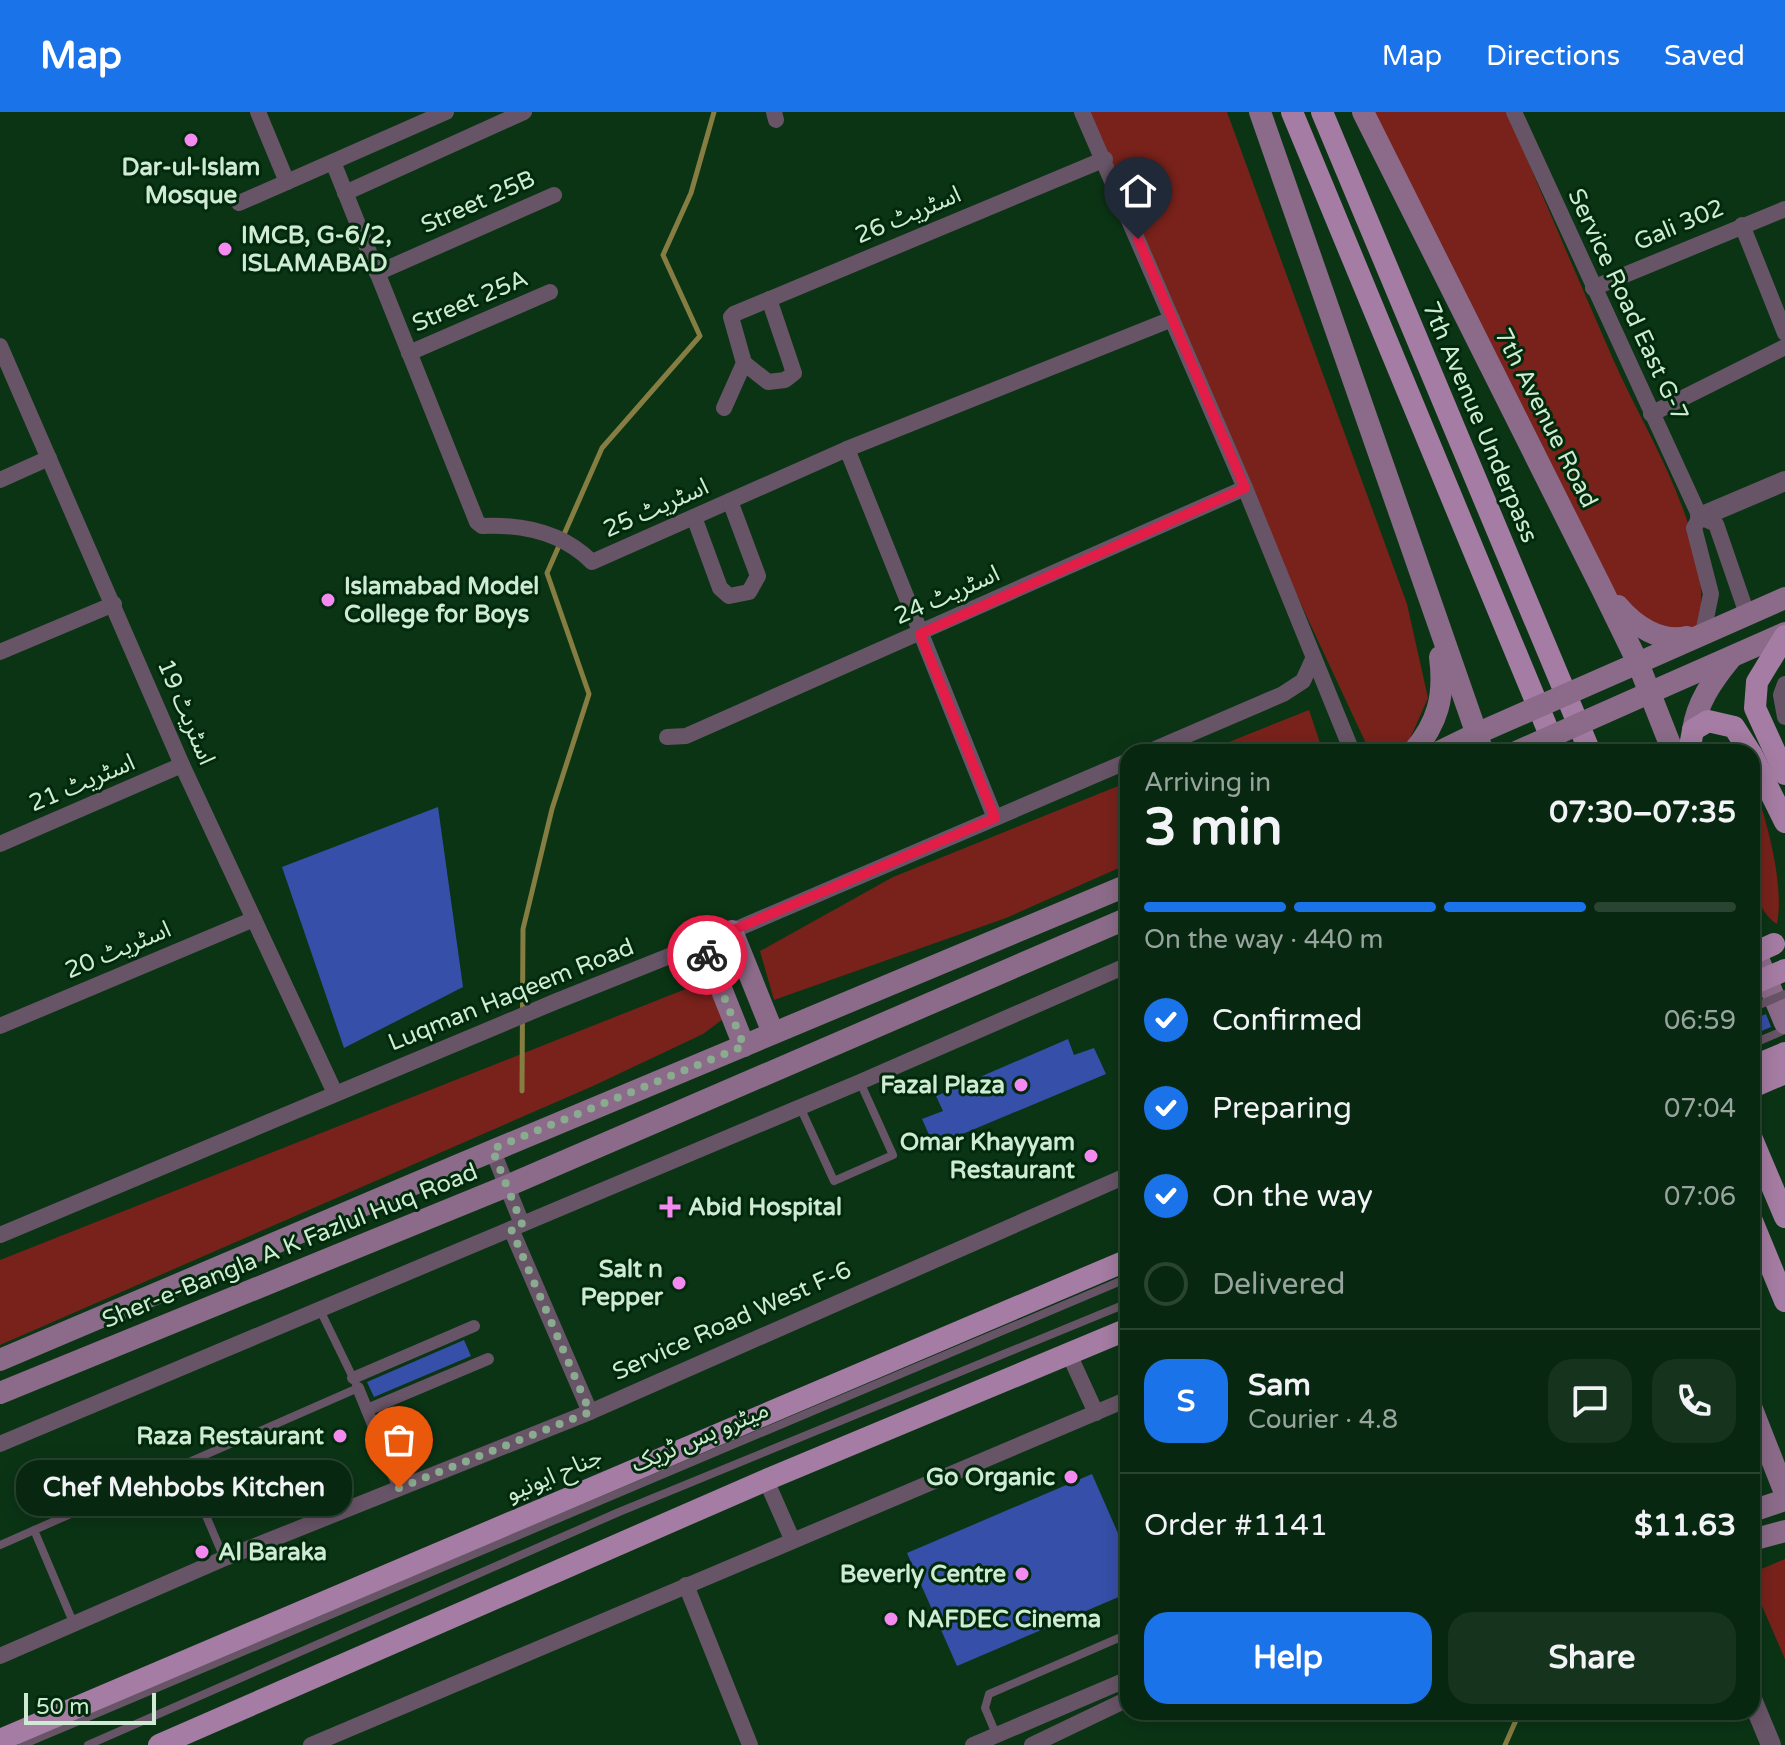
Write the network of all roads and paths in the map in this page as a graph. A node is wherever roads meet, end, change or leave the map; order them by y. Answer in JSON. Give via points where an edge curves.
{"nodes":[{"id":1,"x":258,"y":112,"type":"edge"},
{"id":2,"x":446,"y":112,"type":"edge"},
{"id":3,"x":524,"y":112,"type":"edge"},
{"id":4,"x":1082,"y":112,"type":"edge"},
{"id":5,"x":1260,"y":112,"type":"edge"},
{"id":6,"x":1292,"y":112,"type":"edge"},
{"id":7,"x":1322,"y":112,"type":"edge"},
{"id":8,"x":1363,"y":112,"type":"edge"},
{"id":9,"x":1514,"y":112,"type":"edge"},
{"id":10,"x":1105,"y":159,"type":"junction"},
{"id":11,"x":333,"y":162,"type":"junction"},
{"id":12,"x":287,"y":182,"type":"junction"},
{"id":13,"x":345,"y":193,"type":"junction"},
{"id":14,"x":554,"y":195,"type":"dead end"},
{"id":15,"x":239,"y":203,"type":"dead end"},
{"id":16,"x":1785,"y":209,"type":"edge"},
{"id":17,"x":1742,"y":225,"type":"junction"},
{"id":18,"x":377,"y":273,"type":"junction"},
{"id":19,"x":1593,"y":288,"type":"junction"},
{"id":20,"x":550,"y":292,"type":"dead end"},
{"id":21,"x":769,"y":299,"type":"junction"},
{"id":22,"x":1172,"y":319,"type":"junction"},
{"id":23,"x":1785,"y":333,"type":"edge"},
{"id":24,"x":0,"y":346,"type":"edge"},
{"id":25,"x":1785,"y":347,"type":"edge"},
{"id":26,"x":409,"y":353,"type":"junction"},
{"id":27,"x":744,"y":363,"type":"junction"},
{"id":28,"x":724,"y":408,"type":"dead end"},
{"id":29,"x":1651,"y":414,"type":"junction"},
{"id":30,"x":847,"y":449,"type":"junction"},
{"id":31,"x":49,"y":458,"type":"junction"},
{"id":32,"x":0,"y":480,"type":"edge"},
{"id":33,"x":1785,"y":481,"type":"edge"},
{"id":34,"x":1245,"y":488,"type":"junction"},
{"id":35,"x":730,"y":501,"type":"junction"},
{"id":36,"x":694,"y":517,"type":"junction"},
{"id":37,"x":1700,"y":517,"type":"junction"},
{"id":38,"x":1601,"y":587,"type":"junction"},
{"id":39,"x":1785,"y":598,"type":"edge"},
{"id":40,"x":114,"y":604,"type":"junction"},
{"id":41,"x":1747,"y":614,"type":"junction"},
{"id":42,"x":1435,"y":620,"type":"junction"},
{"id":43,"x":1703,"y":633,"type":"junction"},
{"id":44,"x":920,"y":634,"type":"junction"},
{"id":45,"x":1785,"y":635,"type":"edge"},
{"id":46,"x":0,"y":652,"type":"edge"},
{"id":47,"x":1733,"y":655,"type":"junction"},
{"id":48,"x":1313,"y":659,"type":"junction"},
{"id":49,"x":1638,"y":663,"type":"junction"},
{"id":50,"x":1785,"y":684,"type":"edge"},
{"id":51,"x":1649,"y":693,"type":"junction"},
{"id":52,"x":1785,"y":717,"type":"edge"},
{"id":53,"x":667,"y":737,"type":"dead end"},
{"id":54,"x":1691,"y":741,"type":"edge"},
{"id":55,"x":1480,"y":743,"type":"edge"},
{"id":56,"x":1167,"y":744,"type":"edge"},
{"id":57,"x":1349,"y":744,"type":"edge"},
{"id":58,"x":1419,"y":744,"type":"edge"},
{"id":59,"x":1534,"y":744,"type":"edge"},
{"id":60,"x":1554,"y":744,"type":"edge"},
{"id":61,"x":1587,"y":744,"type":"edge"},
{"id":62,"x":1670,"y":744,"type":"edge"},
{"id":63,"x":1745,"y":744,"type":"edge"},
{"id":64,"x":1120,"y":764,"type":"edge"},
{"id":65,"x":182,"y":765,"type":"junction"},
{"id":66,"x":1760,"y":772,"type":"edge"},
{"id":67,"x":1785,"y":774,"type":"edge"},
{"id":68,"x":995,"y":818,"type":"junction"},
{"id":69,"x":1785,"y":822,"type":"edge"},
{"id":70,"x":0,"y":844,"type":"edge"},
{"id":71,"x":1120,"y":888,"type":"edge"},
{"id":72,"x":254,"y":919,"type":"junction"},
{"id":73,"x":1120,"y":921,"type":"edge"},
{"id":74,"x":732,"y":931,"type":"junction"},
{"id":75,"x":1776,"y":940,"type":"edge"},
{"id":76,"x":703,"y":943,"type":"junction"},
{"id":77,"x":1120,"y":968,"type":"edge"},
{"id":78,"x":1785,"y":970,"type":"edge"},
{"id":79,"x":1760,"y":981,"type":"edge"},
{"id":80,"x":1785,"y":994,"type":"edge"},
{"id":81,"x":1760,"y":1005,"type":"edge"},
{"id":82,"x":1785,"y":1023,"type":"edge"},
{"id":83,"x":0,"y":1026,"type":"edge"},
{"id":84,"x":1785,"y":1030,"type":"edge"},
{"id":85,"x":773,"y":1033,"type":"junction"},
{"id":86,"x":1760,"y":1041,"type":"edge"},
{"id":87,"x":744,"y":1046,"type":"junction"},
{"id":88,"x":1785,"y":1053,"type":"edge"},
{"id":89,"x":1760,"y":1064,"type":"edge"},
{"id":90,"x":1785,"y":1073,"type":"edge"},
{"id":91,"x":860,"y":1082,"type":"junction"},
{"id":92,"x":1760,"y":1084,"type":"edge"},
{"id":93,"x":335,"y":1093,"type":"junction"},
{"id":94,"x":800,"y":1107,"type":"junction"},
{"id":95,"x":492,"y":1149,"type":"junction"},
{"id":96,"x":1760,"y":1158,"type":"edge"},
{"id":97,"x":1120,"y":1179,"type":"edge"},
{"id":98,"x":507,"y":1186,"type":"junction"},
{"id":99,"x":1785,"y":1217,"type":"edge"},
{"id":100,"x":516,"y":1226,"type":"junction"},
{"id":101,"x":0,"y":1235,"type":"edge"},
{"id":102,"x":1760,"y":1240,"type":"edge"},
{"id":103,"x":1120,"y":1263,"type":"edge"},
{"id":104,"x":1120,"y":1281,"type":"edge"},
{"id":105,"x":1785,"y":1301,"type":"edge"},
{"id":106,"x":1120,"y":1306,"type":"edge"},
{"id":107,"x":320,"y":1310,"type":"junction"},
{"id":108,"x":474,"y":1326,"type":"dead end"},
{"id":109,"x":1120,"y":1332,"type":"edge"},
{"id":110,"x":1069,"y":1354,"type":"junction"},
{"id":111,"x":488,"y":1359,"type":"dead end"},
{"id":112,"x":0,"y":1360,"type":"edge"},
{"id":113,"x":356,"y":1383,"type":"junction"},
{"id":114,"x":0,"y":1393,"type":"edge"},
{"id":115,"x":1120,"y":1402,"type":"edge"},
{"id":116,"x":367,"y":1410,"type":"junction"},
{"id":117,"x":590,"y":1412,"type":"junction"},
{"id":118,"x":1096,"y":1413,"type":"junction"},
{"id":119,"x":0,"y":1444,"type":"edge"},
{"id":120,"x":1760,"y":1445,"type":"edge"},
{"id":121,"x":184,"y":1464,"type":"junction"},
{"id":122,"x":766,"y":1480,"type":"junction"},
{"id":123,"x":399,"y":1488,"type":"junction"},
{"id":124,"x":1785,"y":1493,"type":"edge"},
{"id":125,"x":1785,"y":1500,"type":"edge"},
{"id":126,"x":1760,"y":1508,"type":"edge"},
{"id":127,"x":34,"y":1530,"type":"junction"},
{"id":128,"x":1785,"y":1531,"type":"edge"},
{"id":129,"x":1760,"y":1538,"type":"edge"},
{"id":130,"x":792,"y":1539,"type":"junction"},
{"id":131,"x":0,"y":1545,"type":"edge"},
{"id":132,"x":225,"y":1558,"type":"junction"},
{"id":133,"x":686,"y":1585,"type":"junction"},
{"id":134,"x":73,"y":1622,"type":"junction"},
{"id":135,"x":1120,"y":1637,"type":"edge"},
{"id":136,"x":0,"y":1656,"type":"edge"},
{"id":137,"x":1120,"y":1682,"type":"edge"},
{"id":138,"x":1120,"y":1703,"type":"edge"},
{"id":139,"x":1760,"y":1718,"type":"edge"},
{"id":140,"x":996,"y":1735,"type":"junction"},
{"id":141,"x":0,"y":1740,"type":"edge"},
{"id":142,"x":22,"y":1745,"type":"edge"},
{"id":143,"x":88,"y":1745,"type":"edge"},
{"id":144,"x":159,"y":1745,"type":"edge"},
{"id":145,"x":311,"y":1745,"type":"edge"},
{"id":146,"x":750,"y":1745,"type":"edge"},
{"id":147,"x":973,"y":1745,"type":"edge"},
{"id":148,"x":1032,"y":1745,"type":"edge"},
{"id":149,"x":1771,"y":1745,"type":"edge"}],
"edges":[{"from":1,"to":12,"type":"street"},
{"from":2,"to":11,"type":"street"},
{"from":3,"to":13,"type":"street"},
{"from":4,"to":10,"type":"street"},
{"from":5,"to":42,"type":"main road"},
{"from":6,"to":60,"type":"main road"},
{"from":7,"to":61,"type":"main road","name":"7th Avenue Underpass"},
{"from":8,"to":38,"type":"main road","name":"7th Avenue Road"},
{"from":9,"to":19,"type":"street","name":"Service Road East G-7"},
{"from":10,"to":21,"type":"street","name":"اسٹریٹ 26"},
{"from":10,"to":22,"type":"street"},
{"from":11,"to":12,"type":"street"},
{"from":11,"to":13,"type":"street","name":"اسٹریٹ 25"},
{"from":12,"to":15,"type":"street"},
{"from":13,"to":18,"type":"street","name":"اسٹریٹ 25"},
{"from":14,"to":18,"type":"street","name":"Street 25B"},
{"from":16,"to":17,"type":"street","name":"Gali 302"},
{"from":17,"to":19,"type":"street","name":"Gali 302"},
{"from":17,"to":23,"type":"street"},
{"from":18,"to":26,"type":"street","name":"اسٹریٹ 25"},
{"from":19,"to":29,"type":"street","name":"Service Road East G-7"},
{"from":20,"to":26,"type":"street","name":"Street 25A"},
{"from":21,"to":27,"type":"street","name":"اسٹریٹ 26","via":[[731,317]]},
{"from":21,"to":27,"type":"street","via":[[794,373],[768,382]]},
{"from":22,"to":30,"type":"street","name":"اسٹریٹ 25"},
{"from":22,"to":34,"type":"street"},
{"from":24,"to":31,"type":"street","name":"اسٹریٹ 19"},
{"from":25,"to":29,"type":"street"},
{"from":26,"to":36,"type":"street","name":"اسٹریٹ 25","via":[[482,526],[537,530],[573,544],[592,562]]},
{"from":27,"to":28,"type":"street"},
{"from":29,"to":37,"type":"street","name":"Service Road East G-7"},
{"from":30,"to":35,"type":"street","name":"اسٹریٹ 25"},
{"from":30,"to":44,"type":"street"},
{"from":31,"to":32,"type":"street"},
{"from":31,"to":40,"type":"street","name":"اسٹریٹ 19"},
{"from":33,"to":37,"type":"street"},
{"from":34,"to":44,"type":"street","name":"اسٹریٹ 24"},
{"from":34,"to":48,"type":"street"},
{"from":35,"to":36,"type":"street","name":"اسٹریٹ 25"},
{"from":35,"to":36,"type":"street","via":[[758,576],[749,592],[729,596],[720,588]]},
{"from":37,"to":41,"type":"street","via":[[1716,524]]},
{"from":37,"to":43,"type":"street","via":[[1694,528],[1711,594]]},
{"from":38,"to":43,"type":"main road","via":[[1633,623],[1672,640]]},
{"from":38,"to":49,"type":"main road","name":"7th Avenue Road"},
{"from":39,"to":41,"type":"main road"},
{"from":40,"to":46,"type":"street"},
{"from":40,"to":65,"type":"street","name":"اسٹریٹ 19"},
{"from":41,"to":43,"type":"main road"},
{"from":42,"to":55,"type":"main road"},
{"from":42,"to":58,"type":"main road","via":[[1441,700],[1435,722]]},
{"from":43,"to":49,"type":"main road"},
{"from":44,"to":53,"type":"street","name":"اسٹریٹ 24","via":[[686,736]]},
{"from":44,"to":68,"type":"street"},
{"from":45,"to":47,"type":"main road"},
{"from":45,"to":67,"type":"main road","via":[[1757,682],[1755,708]]},
{"from":47,"to":51,"type":"main road"},
{"from":47,"to":54,"type":"main road","via":[[1711,682],[1695,716]]},
{"from":48,"to":56,"type":"street","via":[[1303,681],[1283,694]]},
{"from":48,"to":57,"type":"street"},
{"from":49,"to":51,"type":"main road","name":"7th Avenue Road"},
{"from":49,"to":55,"type":"main road","bridge":true},
{"from":50,"to":52,"type":"street"},
{"from":51,"to":59,"type":"main road","bridge":true},
{"from":51,"to":62,"type":"main road","name":"7th Avenue Road"},
{"from":54,"to":63,"type":"main road","via":[[1708,721],[1734,727]]},
{"from":64,"to":68,"type":"street","name":"Luqman Haqeem Road"},
{"from":65,"to":70,"type":"street","name":"اسٹریٹ 21"},
{"from":65,"to":72,"type":"street","name":"اسٹریٹ 19"},
{"from":66,"to":69,"type":"main road"},
{"from":68,"to":74,"type":"street","name":"Luqman Haqeem Road"},
{"from":71,"to":85,"type":"main road","name":"Sher-e-Bangla A K Fazlul Huq Road"},
{"from":72,"to":83,"type":"street","name":"اسٹریٹ 20"},
{"from":72,"to":93,"type":"street","name":"اسٹریٹ 19"},
{"from":73,"to":98,"type":"main road","name":"Sher-e-Bangla A K Fazlul Huq Road"},
{"from":74,"to":76,"type":"street","name":"Luqman Haqeem Road"},
{"from":74,"to":85,"type":"main road"},
{"from":75,"to":82,"type":"main road"},
{"from":76,"to":87,"type":"main road"},
{"from":76,"to":93,"type":"street","name":"Luqman Haqeem Road"},
{"from":77,"to":91,"type":"street"},
{"from":78,"to":79,"type":"main road","bridge":true},
{"from":80,"to":81,"type":"lane","bridge":true},
{"from":84,"to":86,"type":"lane"},
{"from":85,"to":87,"type":"main road","name":"Sher-e-Bangla A K Fazlul Huq Road"},
{"from":87,"to":95,"type":"main road","name":"Sher-e-Bangla A K Fazlul Huq Road"},
{"from":88,"to":89,"type":"main road"},
{"from":90,"to":92,"type":"main road"},
{"from":91,"to":94,"type":"street"},
{"from":91,"to":94,"type":"lane","via":[[893,1155],[834,1181]]},
{"from":93,"to":101,"type":"street","name":"Luqman Haqeem Road"},
{"from":94,"to":100,"type":"street"},
{"from":95,"to":98,"type":"street"},
{"from":95,"to":112,"type":"main road","name":"Sher-e-Bangla A K Fazlul Huq Road"},
{"from":96,"to":99,"type":"main road"},
{"from":97,"to":117,"type":"street","name":"Service Road West F-6"},
{"from":98,"to":100,"type":"street"},
{"from":98,"to":114,"type":"main road","name":"Sher-e-Bangla A K Fazlul Huq Road"},
{"from":100,"to":107,"type":"street"},
{"from":100,"to":117,"type":"street"},
{"from":102,"to":105,"type":"main road"},
{"from":103,"to":141,"type":"main road","name":"جناح ایونیو"},
{"from":104,"to":142,"type":"lane","name":"میٹرو بس ٹریک"},
{"from":106,"to":143,"type":"lane","name":"میٹرو بس ٹریک","via":[[619,1512]]},
{"from":107,"to":113,"type":"lane"},
{"from":107,"to":119,"type":"street"},
{"from":108,"to":113,"type":"street"},
{"from":109,"to":110,"type":"main road"},
{"from":110,"to":118,"type":"street"},
{"from":110,"to":122,"type":"main road"},
{"from":111,"to":116,"type":"street"},
{"from":113,"to":116,"type":"street"},
{"from":113,"to":121,"type":"lane"},
{"from":115,"to":118,"type":"street"},
{"from":116,"to":123,"type":"street"},
{"from":117,"to":123,"type":"street","name":"Service Road West F-6"},
{"from":118,"to":130,"type":"street"},
{"from":120,"to":124,"type":"main road"},
{"from":121,"to":127,"type":"lane"},
{"from":121,"to":132,"type":"lane"},
{"from":122,"to":130,"type":"street"},
{"from":122,"to":144,"type":"main road"},
{"from":123,"to":132,"type":"street","name":"Service Road West F-6"},
{"from":125,"to":126,"type":"main road"},
{"from":127,"to":131,"type":"lane"},
{"from":127,"to":134,"type":"lane"},
{"from":128,"to":129,"type":"main road"},
{"from":130,"to":133,"type":"street"},
{"from":132,"to":134,"type":"street","name":"Service Road West F-6"},
{"from":133,"to":145,"type":"street"},
{"from":133,"to":146,"type":"street"},
{"from":134,"to":136,"type":"street","name":"Service Road West F-6"},
{"from":135,"to":140,"type":"lane","via":[[989,1694],[985,1708]]},
{"from":137,"to":140,"type":"street"},
{"from":138,"to":148,"type":"street"},
{"from":139,"to":149,"type":"street"},
{"from":140,"to":147,"type":"street"}]}
